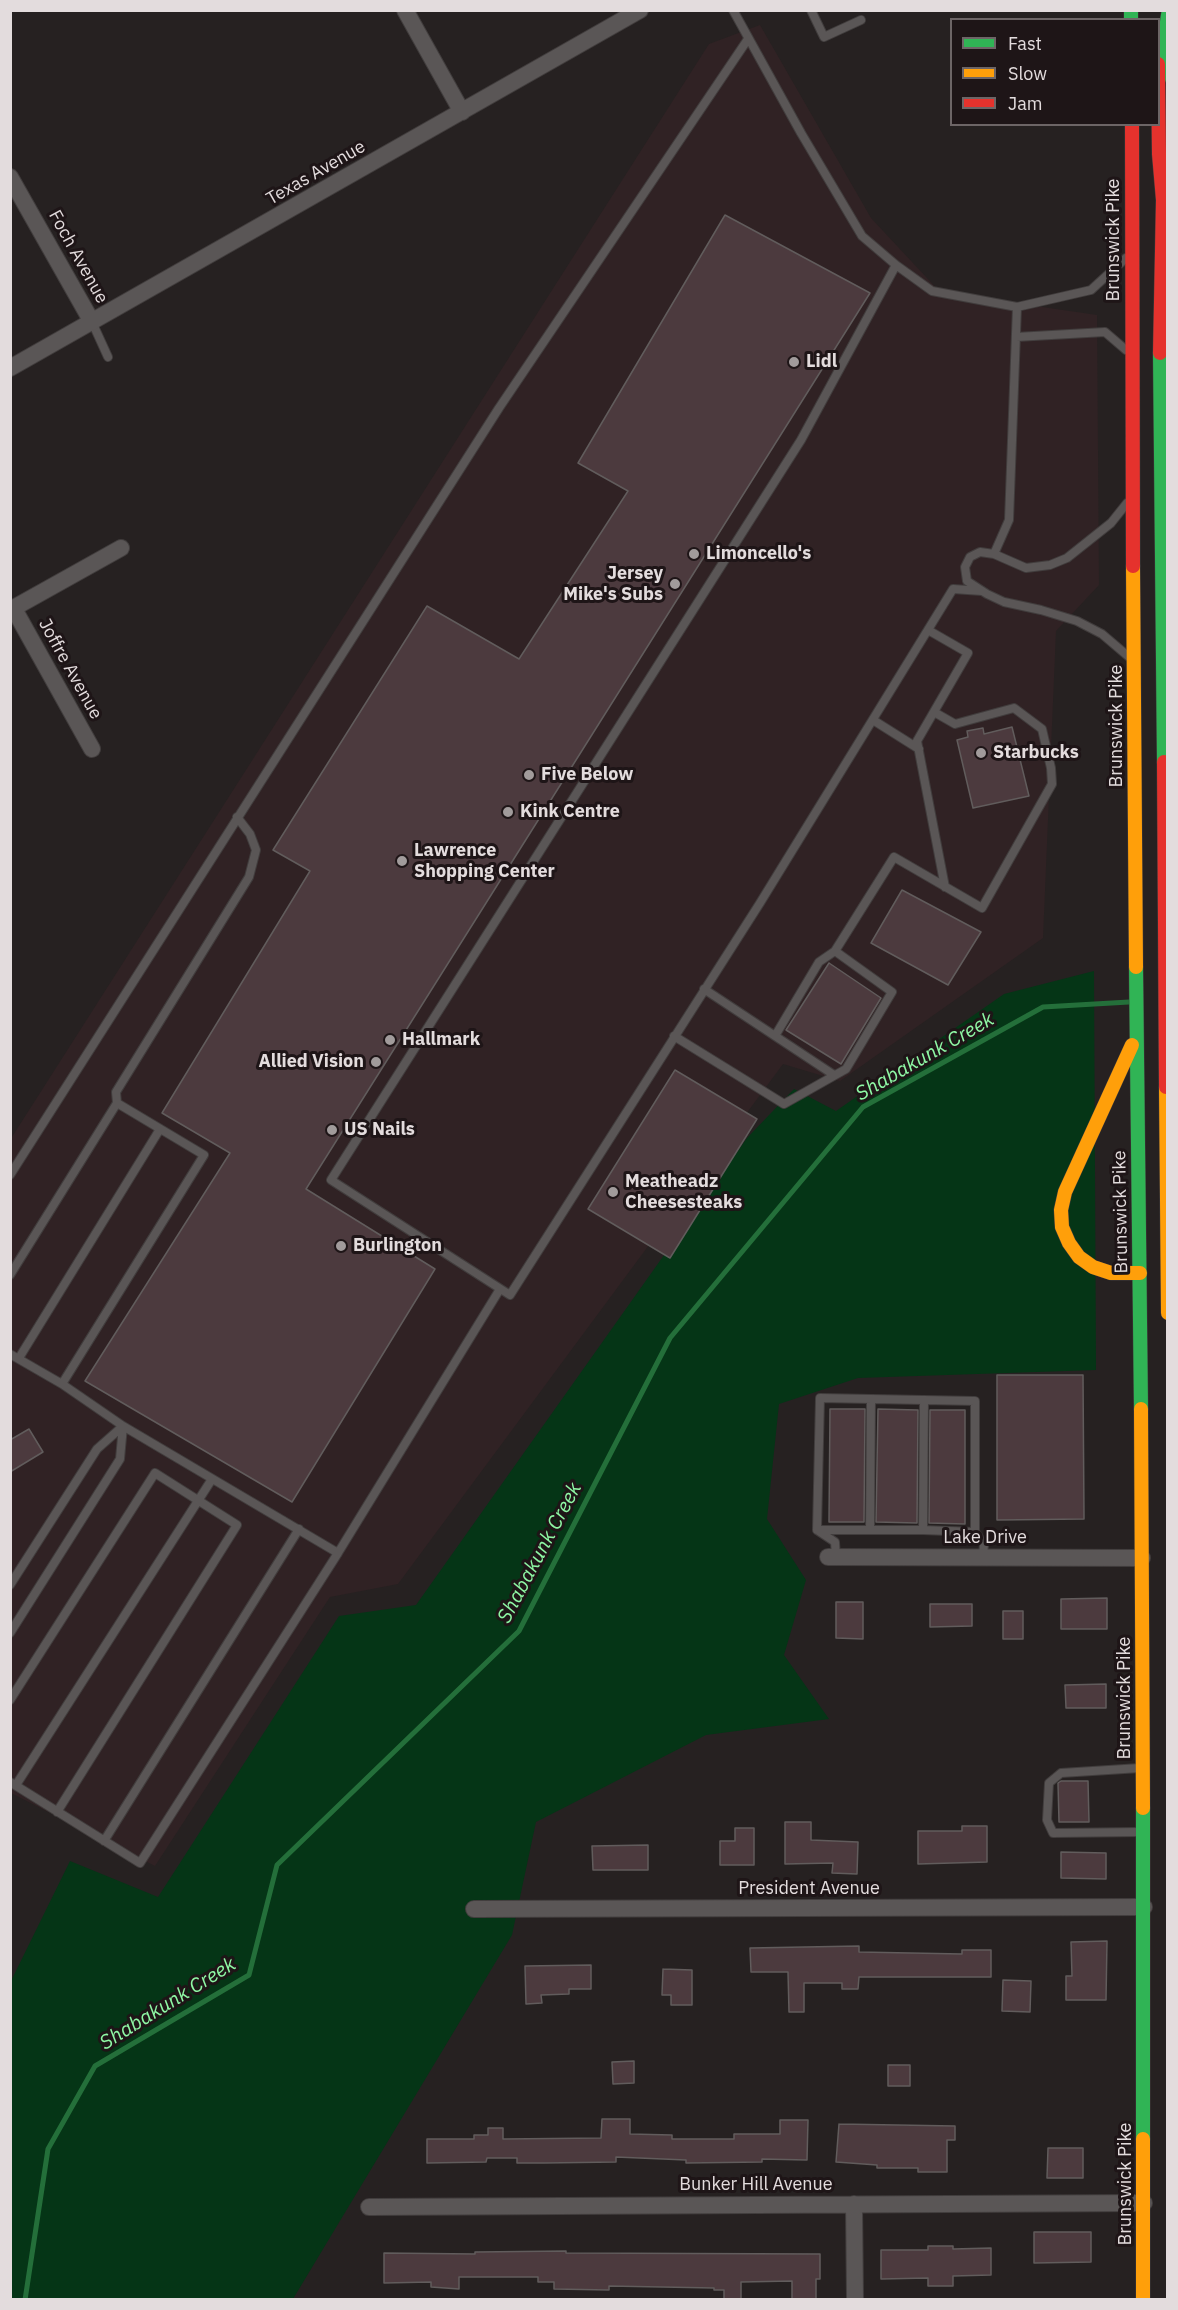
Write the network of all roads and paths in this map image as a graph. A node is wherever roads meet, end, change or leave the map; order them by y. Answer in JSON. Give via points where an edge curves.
{"nodes":[{"id":1,"x":405,"y":10,"type":"edge"},
{"id":2,"x":640,"y":10,"type":"edge"},
{"id":3,"x":733,"y":10,"type":"edge"},
{"id":4,"x":811,"y":10,"type":"edge"},
{"id":5,"x":1167,"y":15,"type":"edge"},
{"id":6,"x":861,"y":20,"type":"dead end"},
{"id":7,"x":748,"y":39,"type":"junction"},
{"id":8,"x":1160,"y":72,"type":"edge"},
{"id":9,"x":1160,"y":98,"type":"edge"},
{"id":10,"x":462,"y":112,"type":"junction"},
{"id":11,"x":1132,"y":126,"type":"edge"},
{"id":12,"x":1163,"y":151,"type":"edge"},
{"id":13,"x":10,"y":177,"type":"edge"},
{"id":14,"x":1165,"y":202,"type":"edge"},
{"id":15,"x":1131,"y":254,"type":"junction"},
{"id":16,"x":896,"y":265,"type":"junction"},
{"id":17,"x":1164,"y":271,"type":"edge"},
{"id":18,"x":1017,"y":307,"type":"junction"},
{"id":19,"x":1164,"y":318,"type":"edge"},
{"id":20,"x":92,"y":322,"type":"junction"},
{"id":21,"x":1016,"y":337,"type":"junction"},
{"id":22,"x":1132,"y":355,"type":"junction"},
{"id":23,"x":108,"y":357,"type":"dead end"},
{"id":24,"x":10,"y":368,"type":"edge"},
{"id":25,"x":1164,"y":369,"type":"edge"},
{"id":26,"x":1164,"y":428,"type":"edge"},
{"id":27,"x":1134,"y":494,"type":"junction"},
{"id":28,"x":121,"y":548,"type":"dead end"},
{"id":29,"x":994,"y":554,"type":"junction"},
{"id":30,"x":982,"y":591,"type":"junction"},
{"id":31,"x":12,"y":609,"type":"edge"},
{"id":32,"x":1165,"y":616,"type":"edge"},
{"id":33,"x":928,"y":630,"type":"junction"},
{"id":34,"x":1134,"y":661,"type":"junction"},
{"id":35,"x":934,"y":712,"type":"junction"},
{"id":36,"x":873,"y":720,"type":"junction"},
{"id":37,"x":92,"y":749,"type":"dead end"},
{"id":38,"x":919,"y":749,"type":"junction"},
{"id":39,"x":237,"y":817,"type":"junction"},
{"id":40,"x":945,"y":887,"type":"junction"},
{"id":41,"x":1166,"y":923,"type":"edge"},
{"id":42,"x":835,"y":951,"type":"junction"},
{"id":43,"x":704,"y":989,"type":"junction"},
{"id":44,"x":674,"y":1036,"type":"junction"},
{"id":45,"x":775,"y":1036,"type":"junction"},
{"id":46,"x":1136,"y":1036,"type":"junction"},
{"id":47,"x":834,"y":1075,"type":"junction"},
{"id":48,"x":117,"y":1103,"type":"junction"},
{"id":49,"x":160,"y":1129,"type":"junction"},
{"id":50,"x":10,"y":1175,"type":"edge"},
{"id":51,"x":1167,"y":1268,"type":"edge"},
{"id":52,"x":1140,"y":1273,"type":"junction"},
{"id":53,"x":10,"y":1275,"type":"edge"},
{"id":54,"x":500,"y":1289,"type":"junction"},
{"id":55,"x":1167,"y":1313,"type":"edge"},
{"id":56,"x":14,"y":1356,"type":"edge"},
{"id":57,"x":62,"y":1384,"type":"junction"},
{"id":58,"x":871,"y":1400,"type":"junction"},
{"id":59,"x":924,"y":1400,"type":"junction"},
{"id":60,"x":123,"y":1426,"type":"junction"},
{"id":61,"x":212,"y":1479,"type":"junction"},
{"id":62,"x":198,"y":1501,"type":"junction"},
{"id":63,"x":299,"y":1529,"type":"junction"},
{"id":64,"x":818,"y":1530,"type":"junction"},
{"id":65,"x":870,"y":1530,"type":"junction"},
{"id":66,"x":923,"y":1530,"type":"junction"},
{"id":67,"x":975,"y":1532,"type":"junction"},
{"id":68,"x":338,"y":1553,"type":"junction"},
{"id":69,"x":832,"y":1557,"type":"joint"},
{"id":70,"x":983,"y":1557,"type":"junction"},
{"id":71,"x":1142,"y":1558,"type":"junction"},
{"id":72,"x":10,"y":1585,"type":"edge"},
{"id":73,"x":10,"y":1633,"type":"edge"},
{"id":74,"x":10,"y":1701,"type":"edge"},
{"id":75,"x":1143,"y":1768,"type":"junction"},
{"id":76,"x":13,"y":1783,"type":"edge"},
{"id":77,"x":57,"y":1812,"type":"junction"},
{"id":78,"x":1144,"y":1832,"type":"junction"},
{"id":79,"x":104,"y":1841,"type":"junction"},
{"id":80,"x":1144,"y":1907,"type":"junction"},
{"id":81,"x":474,"y":1909,"type":"dead end"},
{"id":82,"x":1144,"y":2203,"type":"junction"},
{"id":83,"x":854,"y":2204,"type":"junction"},
{"id":84,"x":369,"y":2207,"type":"dead end"},
{"id":85,"x":855,"y":2300,"type":"edge"},
{"id":86,"x":1143,"y":2300,"type":"edge"}],
"edges":[{"from":1,"to":10,"type":"street"},
{"from":2,"to":10,"type":"street","name":"Texas Avenue"},
{"from":3,"to":7,"type":"lane"},
{"from":4,"to":6,"type":"lane","via":[[824,37]]},
{"from":5,"to":8,"type":"main road"},
{"from":7,"to":16,"type":"lane","via":[[862,236]]},
{"from":7,"to":39,"type":"lane","via":[[499,408]]},
{"from":9,"to":12,"type":"main road"},
{"from":10,"to":20,"type":"street","name":"Texas Avenue"},
{"from":11,"to":15,"type":"main road","name":"Brunswick Pike"},
{"from":12,"to":14,"type":"main road"},
{"from":13,"to":20,"type":"street","name":"Foch Avenue"},
{"from":14,"to":17,"type":"main road"},
{"from":15,"to":18,"type":"lane","via":[[1091,290]]},
{"from":15,"to":22,"type":"main road","name":"Brunswick Pike"},
{"from":16,"to":18,"type":"lane","via":[[932,291]]},
{"from":16,"to":54,"type":"lane","via":[[801,440],[331,1180]]},
{"from":17,"to":19,"type":"main road"},
{"from":18,"to":21,"type":"lane"},
{"from":19,"to":25,"type":"main road"},
{"from":20,"to":23,"type":"lane","name":"Foch Avenue"},
{"from":20,"to":24,"type":"street","name":"Texas Avenue"},
{"from":21,"to":22,"type":"lane","via":[[1105,332]]},
{"from":21,"to":29,"type":"lane","via":[[1009,520]]},
{"from":22,"to":27,"type":"main road","name":"Brunswick Pike"},
{"from":25,"to":26,"type":"main road"},
{"from":26,"to":32,"type":"main road"},
{"from":27,"to":29,"type":"lane","via":[[1111,523],[1067,558],[1026,568]]},
{"from":27,"to":34,"type":"main road","name":"Brunswick Pike"},
{"from":28,"to":31,"type":"street"},
{"from":29,"to":30,"type":"lane","via":[[980,552],[970,557],[965,567],[967,581]]},
{"from":30,"to":33,"type":"lane","via":[[953,589]]},
{"from":30,"to":34,"type":"lane","via":[[1004,602],[1077,621],[1102,634]]},
{"from":31,"to":37,"type":"street","name":"Joffre Avenue"},
{"from":32,"to":41,"type":"main road"},
{"from":33,"to":35,"type":"lane","via":[[968,653]]},
{"from":33,"to":36,"type":"lane"},
{"from":34,"to":46,"type":"main road","name":"Brunswick Pike"},
{"from":35,"to":38,"type":"lane","via":[[917,741]]},
{"from":35,"to":40,"type":"lane","via":[[955,724],[1014,708],[1042,729],[1051,768],[1052,784],[982,908]]},
{"from":36,"to":38,"type":"lane"},
{"from":36,"to":43,"type":"lane"},
{"from":38,"to":40,"type":"lane"},
{"from":39,"to":48,"type":"lane","via":[[256,850],[249,877],[116,1092]]},
{"from":39,"to":50,"type":"lane"},
{"from":40,"to":42,"type":"lane","via":[[894,857]]},
{"from":41,"to":51,"type":"main road"},
{"from":42,"to":45,"type":"lane","via":[[819,962]]},
{"from":42,"to":47,"type":"lane","via":[[892,992],[846,1069]]},
{"from":43,"to":44,"type":"lane"},
{"from":43,"to":45,"type":"lane"},
{"from":44,"to":47,"type":"lane","via":[[784,1104]]},
{"from":44,"to":54,"type":"lane","via":[[510,1295]]},
{"from":45,"to":47,"type":"lane"},
{"from":46,"to":52,"type":"main road","name":"Brunswick Pike"},
{"from":46,"to":52,"type":"main road","via":[[1065,1191],[1061,1210],[1062,1227],[1080,1257],[1111,1273]]},
{"from":48,"to":49,"type":"lane"},
{"from":48,"to":53,"type":"lane"},
{"from":49,"to":56,"type":"lane"},
{"from":49,"to":57,"type":"lane","via":[[204,1155]]},
{"from":51,"to":52,"type":"street"},
{"from":51,"to":55,"type":"main road"},
{"from":52,"to":71,"type":"main road","name":"Brunswick Pike"},
{"from":54,"to":68,"type":"lane"},
{"from":56,"to":57,"type":"lane"},
{"from":57,"to":60,"type":"lane"},
{"from":58,"to":59,"type":"lane"},
{"from":58,"to":64,"type":"lane","via":[[820,1398]]},
{"from":58,"to":65,"type":"lane"},
{"from":59,"to":66,"type":"lane"},
{"from":59,"to":67,"type":"lane","via":[[975,1401]]},
{"from":60,"to":61,"type":"lane"},
{"from":60,"to":72,"type":"lane","via":[[97,1449]]},
{"from":60,"to":73,"type":"lane","via":[[120,1459]]},
{"from":61,"to":62,"type":"lane"},
{"from":61,"to":63,"type":"lane"},
{"from":62,"to":74,"type":"lane","via":[[155,1473]]},
{"from":62,"to":76,"type":"lane"},
{"from":62,"to":77,"type":"lane","via":[[237,1525]]},
{"from":63,"to":68,"type":"lane"},
{"from":63,"to":79,"type":"lane"},
{"from":64,"to":65,"type":"lane"},
{"from":64,"to":69,"type":"lane","via":[[835,1542]]},
{"from":65,"to":66,"type":"lane"},
{"from":66,"to":67,"type":"lane"},
{"from":67,"to":70,"type":"lane","via":[[984,1544]]},
{"from":68,"to":79,"type":"lane","via":[[140,1863]]},
{"from":69,"to":70,"type":"street","name":"Lake Drive"},
{"from":70,"to":71,"type":"street","name":"Lake Drive"},
{"from":71,"to":75,"type":"main road","name":"Brunswick Pike"},
{"from":75,"to":78,"type":"main road","name":"Brunswick Pike"},
{"from":75,"to":78,"type":"lane","via":[[1061,1773],[1049,1784],[1047,1820],[1053,1833]]},
{"from":76,"to":77,"type":"lane"},
{"from":77,"to":79,"type":"lane"},
{"from":78,"to":80,"type":"main road","name":"Brunswick Pike"},
{"from":80,"to":81,"type":"street","name":"President Avenue"},
{"from":80,"to":82,"type":"main road","name":"Brunswick Pike"},
{"from":82,"to":83,"type":"street","name":"Bunker Hill Avenue"},
{"from":82,"to":86,"type":"main road","name":"Brunswick Pike"},
{"from":83,"to":84,"type":"street","name":"Bunker Hill Avenue"},
{"from":83,"to":85,"type":"street"}]}
